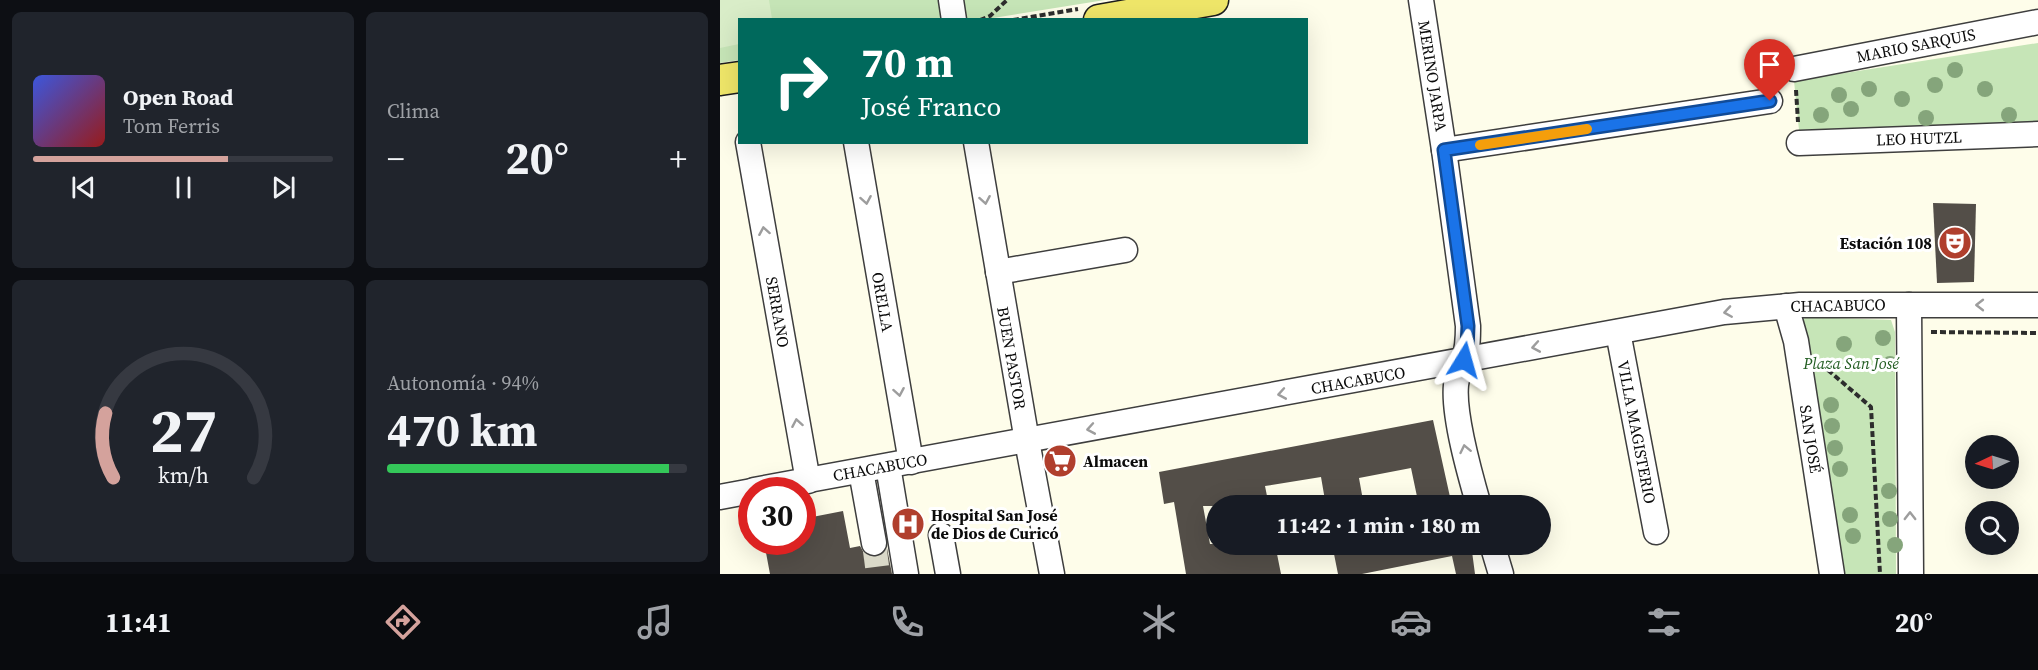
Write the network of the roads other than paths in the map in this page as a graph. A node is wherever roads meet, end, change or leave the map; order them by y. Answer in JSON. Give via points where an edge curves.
{"nodes":[{"id":1,"x":951,"y":0,"type":"edge"},
{"id":2,"x":1213,"y":0,"type":"edge"},
{"id":3,"x":1421,"y":0,"type":"edge"},
{"id":4,"x":1094,"y":13,"type":"edge"},
{"id":5,"x":954,"y":18,"type":"edge"},
{"id":6,"x":2038,"y":22,"type":"edge"},
{"id":7,"x":1794,"y":69,"type":"road end"},
{"id":8,"x":1770,"y":101,"type":"dead end"},
{"id":9,"x":2038,"y":134,"type":"edge"},
{"id":10,"x":1799,"y":143,"type":"road end"},
{"id":11,"x":748,"y":144,"type":"edge"},
{"id":12,"x":856,"y":144,"type":"edge"},
{"id":13,"x":976,"y":144,"type":"edge"},
{"id":14,"x":1444,"y":150,"type":"junction"},
{"id":15,"x":1125,"y":250,"type":"dead end"},
{"id":16,"x":998,"y":272,"type":"junction"},
{"id":17,"x":1909,"y":304,"type":"junction"},
{"id":18,"x":2038,"y":305,"type":"edge"},
{"id":19,"x":1786,"y":306,"type":"junction"},
{"id":20,"x":1618,"y":332,"type":"junction"},
{"id":21,"x":1464,"y":360,"type":"junction"},
{"id":22,"x":1027,"y":441,"type":"junction"},
{"id":23,"x":899,"y":464,"type":"junction"},
{"id":24,"x":861,"y":471,"type":"junction"},
{"id":25,"x":807,"y":477,"type":"edge"},
{"id":26,"x":816,"y":479,"type":"edge"},
{"id":27,"x":738,"y":494,"type":"edge"},
{"id":28,"x":1476,"y":495,"type":"edge"},
{"id":29,"x":720,"y":497,"type":"edge"},
{"id":30,"x":1656,"y":532,"type":"dead end"},
{"id":31,"x":941,"y":535,"type":"dead end"},
{"id":32,"x":874,"y":543,"type":"tunnel mouth"},
{"id":33,"x":1495,"y":555,"type":"edge"},
{"id":34,"x":906,"y":574,"type":"edge"},
{"id":35,"x":948,"y":574,"type":"edge"},
{"id":36,"x":1052,"y":574,"type":"edge"},
{"id":37,"x":1501,"y":574,"type":"edge"},
{"id":38,"x":1832,"y":574,"type":"edge"},
{"id":39,"x":1911,"y":574,"type":"edge"}],
"edges":[{"from":1,"to":5,"type":"street"},
{"from":2,"to":4,"type":"main road"},
{"from":3,"to":14,"type":"street","name":"MERINO JARPA"},
{"from":6,"to":7,"type":"street","name":"MARIO SARQUIS"},
{"from":8,"to":14,"type":"street"},
{"from":9,"to":10,"type":"street","name":"LEO HUTZL"},
{"from":25,"to":11,"type":"street","name":"SERRANO","one_way":true},
{"from":12,"to":23,"type":"street","name":"ORELLA","one_way":true},
{"from":13,"to":16,"type":"street","name":"BUEN PASTOR","one_way":true},
{"from":14,"to":21,"type":"street","name":"MERINO JARPA","via":[[1468,326]]},
{"from":15,"to":16,"type":"street"},
{"from":16,"to":22,"type":"street","name":"BUEN PASTOR"},
{"from":18,"to":17,"type":"street","name":"CHACABUCO","one_way":true},
{"from":17,"to":19,"type":"street","name":"CHACABUCO"},
{"from":39,"to":17,"type":"street","one_way":true},
{"from":19,"to":20,"type":"street","name":"CHACABUCO","one_way":true,"via":[[1724,312]]},
{"from":19,"to":38,"type":"street","name":"SAN JOSÉ","via":[[1796,341]]},
{"from":20,"to":21,"type":"street","name":"CHACABUCO","one_way":true},
{"from":20,"to":30,"type":"street","name":"VILLA MAGISTERIO"},
{"from":21,"to":22,"type":"street","name":"CHACABUCO","one_way":true},
{"from":28,"to":21,"type":"street","name":"MERINO JARPA","one_way":true,"via":[[1457,411],[1456,384]]},
{"from":22,"to":23,"type":"street","name":"CHACABUCO"},
{"from":22,"to":36,"type":"street","name":"BUEN PASTOR"},
{"from":23,"to":24,"type":"street","name":"CHACABUCO"},
{"from":23,"to":34,"type":"street","name":"ORELLA"},
{"from":24,"to":26,"type":"street","name":"CHACABUCO"},
{"from":24,"to":32,"type":"street"},
{"from":27,"to":29,"type":"street","name":"CHACABUCO"},
{"from":31,"to":35,"type":"street"},
{"from":33,"to":37,"type":"street"}]}
